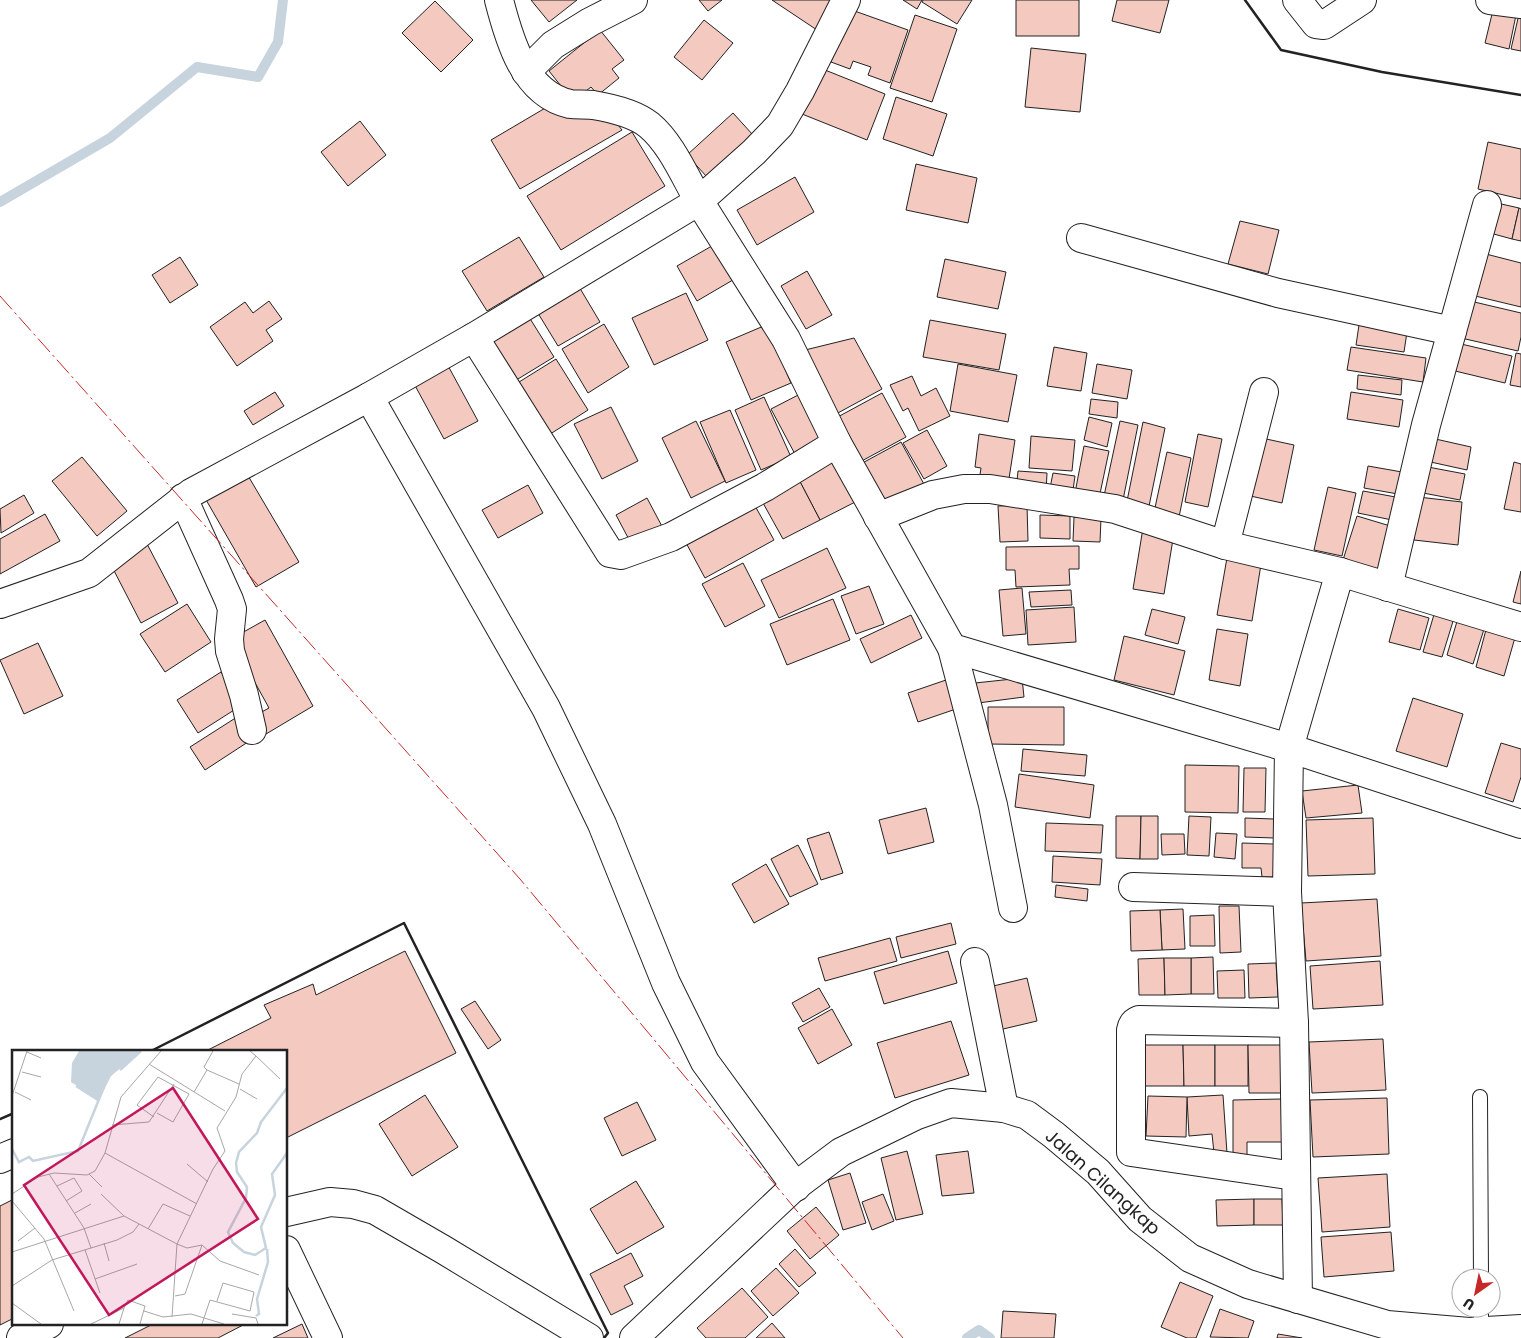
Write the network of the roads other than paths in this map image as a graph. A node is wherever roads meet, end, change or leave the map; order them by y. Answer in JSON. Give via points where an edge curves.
{"nodes":[{"id":1,"x":499,"y":0,"type":"edge"},
{"id":2,"x":633,"y":0,"type":"edge"},
{"id":3,"x":846,"y":0,"type":"edge"},
{"id":4,"x":1297,"y":0,"type":"edge"},
{"id":5,"x":1362,"y":0,"type":"edge"},
{"id":6,"x":1490,"y":0,"type":"edge"},
{"id":7,"x":1521,"y":4,"type":"edge"},
{"id":8,"x":526,"y":72,"type":"junction"},
{"id":9,"x":699,"y":201,"type":"junction"},
{"id":10,"x":1487,"y":205,"type":"dead end"},
{"id":11,"x":1081,"y":238,"type":"dead end"},
{"id":12,"x":1452,"y":331,"type":"junction"},
{"id":13,"x":474,"y":337,"type":"junction"},
{"id":14,"x":1264,"y":392,"type":"dead end"},
{"id":15,"x":369,"y":397,"type":"junction"},
{"id":16,"x":838,"y":443,"type":"junction"},
{"id":17,"x":183,"y":498,"type":"junction"},
{"id":18,"x":878,"y":517,"type":"junction"},
{"id":19,"x":1225,"y":545,"type":"junction"},
{"id":20,"x":1340,"y":572,"type":"junction"},
{"id":21,"x":1388,"y":587,"type":"junction"},
{"id":22,"x":0,"y":604,"type":"edge"},
{"id":23,"x":1521,"y":626,"type":"edge"},
{"id":24,"x":952,"y":648,"type":"junction"},
{"id":25,"x":252,"y":730,"type":"dead end"},
{"id":26,"x":1289,"y":748,"type":"junction"},
{"id":27,"x":1521,"y":824,"type":"edge"},
{"id":28,"x":1134,"y":887,"type":"dead end"},
{"id":29,"x":1287,"y":892,"type":"junction"},
{"id":30,"x":1013,"y":908,"type":"dead end"},
{"id":31,"x":975,"y":962,"type":"dead end"},
{"id":32,"x":1294,"y":1023,"type":"junction"},
{"id":33,"x":1480,"y":1097,"type":"dead end"},
{"id":34,"x":1004,"y":1108,"type":"junction"},
{"id":35,"x":12,"y":1154,"type":"edge"},
{"id":36,"x":0,"y":1159,"type":"edge"},
{"id":37,"x":1295,"y":1176,"type":"junction"},
{"id":38,"x":796,"y":1186,"type":"junction"},
{"id":39,"x":288,"y":1212,"type":"edge"},
{"id":40,"x":288,"y":1254,"type":"edge"},
{"id":41,"x":1481,"y":1268,"type":"edge"},
{"id":42,"x":1298,"y":1299,"type":"junction"},
{"id":43,"x":1481,"y":1320,"type":"edge"},
{"id":44,"x":45,"y":1326,"type":"edge"},
{"id":45,"x":1521,"y":1329,"type":"edge"},
{"id":46,"x":21,"y":1338,"type":"edge"},
{"id":47,"x":328,"y":1338,"type":"edge"},
{"id":48,"x":589,"y":1338,"type":"edge"},
{"id":49,"x":634,"y":1338,"type":"edge"}],
"edges":[{"from":1,"to":8,"type":"street","via":[[506,30]]},
{"from":2,"to":8,"type":"street","via":[[553,45]]},
{"from":3,"to":9,"type":"street","via":[[780,125]]},
{"from":4,"to":5,"type":"street","via":[[1316,24],[1324,25]]},
{"from":6,"to":7,"type":"street"},
{"from":8,"to":9,"type":"street","via":[[544,93],[569,104],[629,114],[649,124],[665,142]]},
{"from":9,"to":13,"type":"street"},
{"from":9,"to":16,"type":"street","via":[[786,339]]},
{"from":10,"to":12,"type":"street"},
{"from":11,"to":12,"type":"street","via":[[1278,293]]},
{"from":12,"to":21,"type":"street"},
{"from":13,"to":15,"type":"street"},
{"from":13,"to":16,"type":"street","via":[[610,554],[621,555],[671,537],[765,487]]},
{"from":14,"to":19,"type":"street"},
{"from":15,"to":17,"type":"street"},
{"from":15,"to":38,"type":"street","via":[[546,708],[602,824],[666,983],[706,1062]]},
{"from":16,"to":18,"type":"street"},
{"from":17,"to":22,"type":"street","via":[[89,572]]},
{"from":17,"to":25,"type":"street","via":[[232,609],[230,651]]},
{"from":18,"to":19,"type":"street","via":[[933,496],[964,489],[990,489],[1114,509]]},
{"from":18,"to":24,"type":"street"},
{"from":19,"to":20,"type":"street"},
{"from":20,"to":21,"type":"street"},
{"from":20,"to":26,"type":"street"},
{"from":21,"to":23,"type":"street"},
{"from":24,"to":26,"type":"street"},
{"from":24,"to":30,"type":"street","via":[[993,805]]},
{"from":26,"to":27,"type":"street"},
{"from":26,"to":29,"type":"street"},
{"from":28,"to":29,"type":"street"},
{"from":29,"to":32,"type":"street"},
{"from":31,"to":34,"type":"street"},
{"from":32,"to":37,"type":"street"},
{"from":32,"to":37,"type":"street","via":[[1139,1020],[1130,1030],[1131,1152]]},
{"from":33,"to":41,"type":"lane"},
{"from":34,"to":38,"type":"street","name":"Jalan Cilangkap","via":[[951,1104],[918,1115],[841,1152]]},
{"from":34,"to":42,"type":"street","name":"Jalan Cilangkap","via":[[1027,1115],[1054,1135],[1098,1172],[1140,1219],[1190,1258],[1248,1284]]},
{"from":35,"to":36,"type":"street"},
{"from":37,"to":42,"type":"street"},
{"from":38,"to":49,"type":"street","name":"Jalan Cilangkap"},
{"from":39,"to":48,"type":"street","via":[[330,1202],[376,1210]]},
{"from":40,"to":47,"type":"street"},
{"from":42,"to":43,"type":"street","name":"Jalan Cilangkap","via":[[1387,1325]]},
{"from":43,"to":45,"type":"street","name":"Jalan Cilangkap"},
{"from":44,"to":46,"type":"street"}]}
